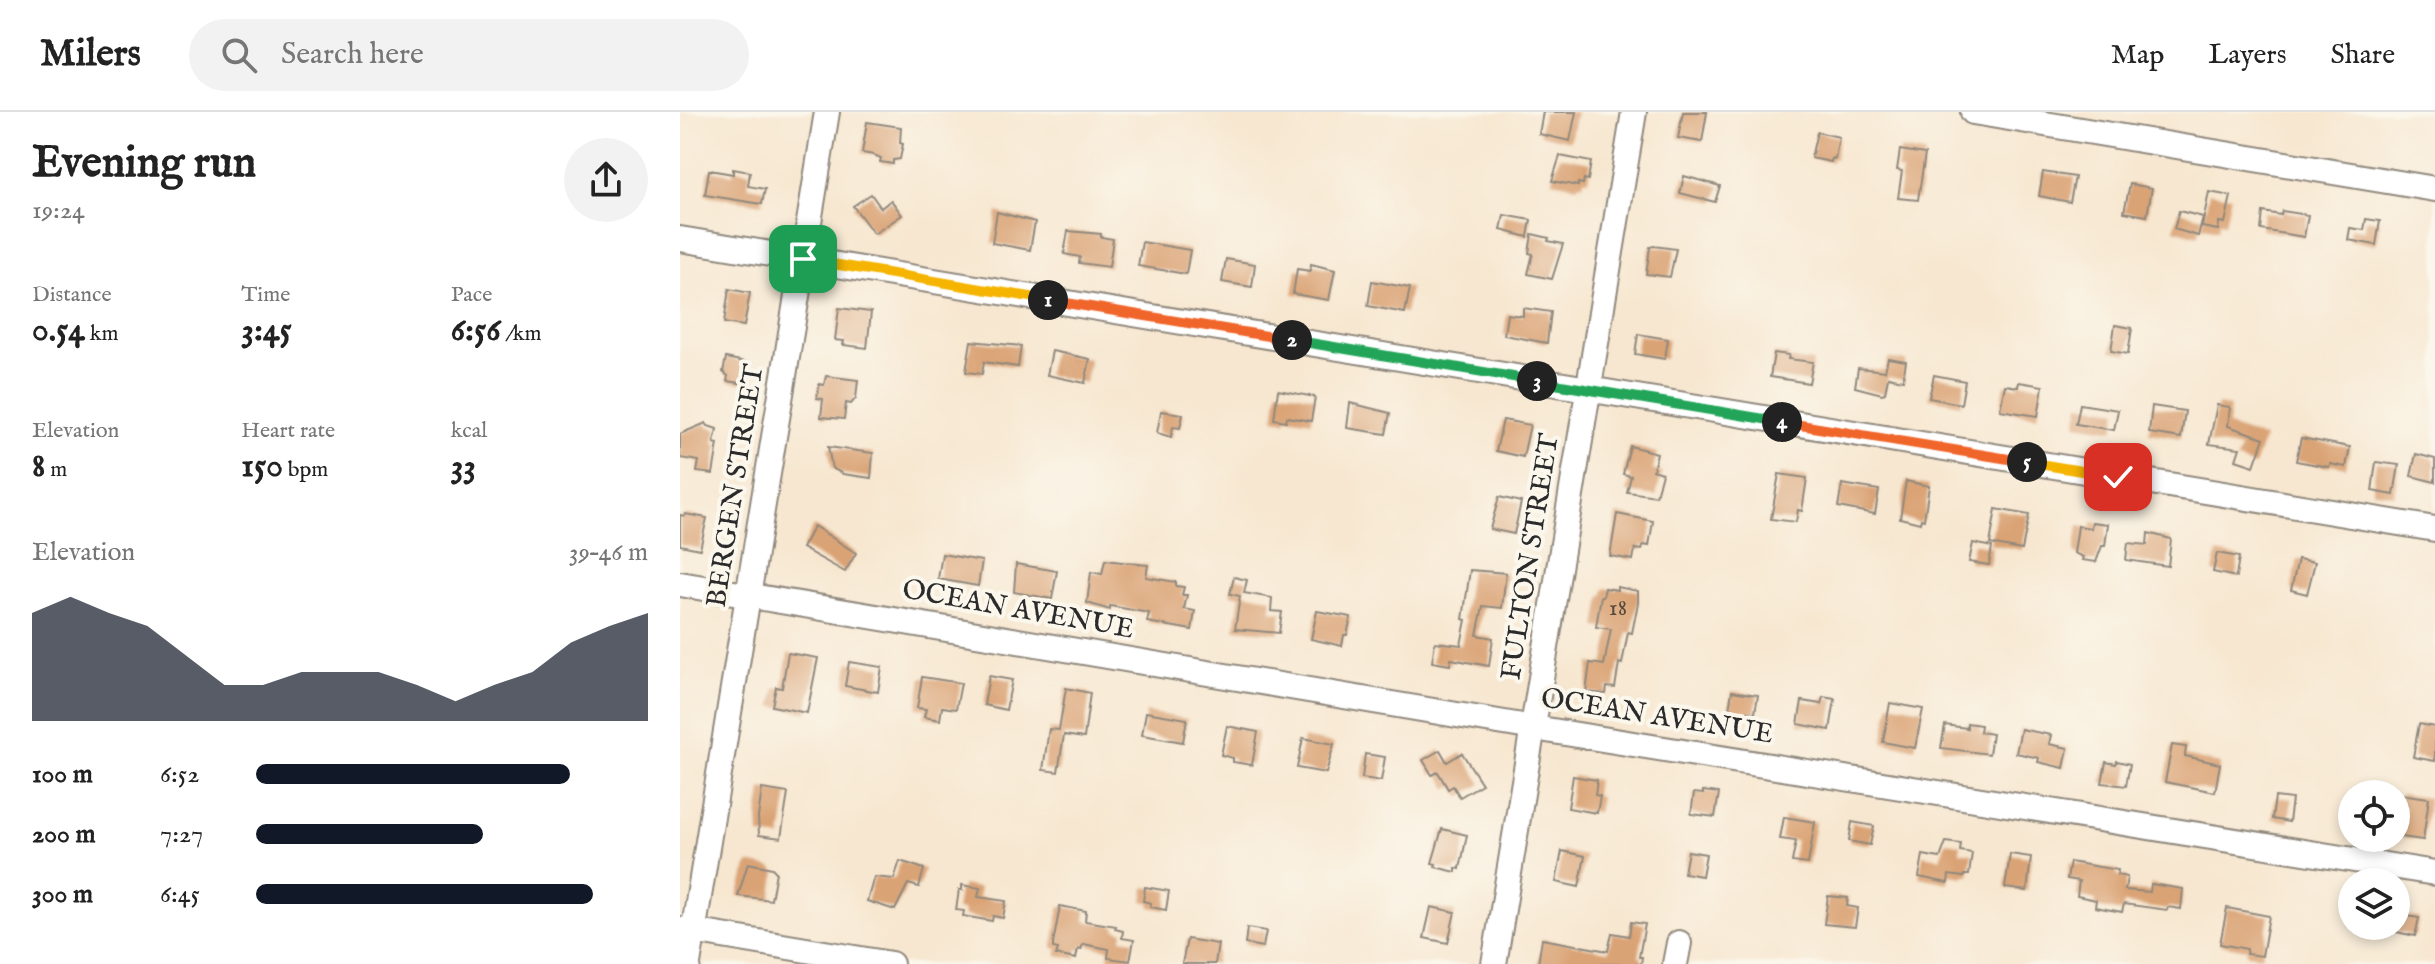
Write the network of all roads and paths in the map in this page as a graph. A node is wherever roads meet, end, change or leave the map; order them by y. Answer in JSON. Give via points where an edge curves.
{"nodes":[{"id":1,"x":827,"y":112,"type":"edge"},
{"id":2,"x":1634,"y":112,"type":"edge"},
{"id":3,"x":1973,"y":112,"type":"edge"},
{"id":4,"x":2435,"y":189,"type":"edge"},
{"id":5,"x":680,"y":239,"type":"edge"},
{"id":6,"x":803,"y":259,"type":"junction"},
{"id":7,"x":1589,"y":390,"type":"junction"},
{"id":8,"x":2435,"y":529,"type":"edge"},
{"id":9,"x":680,"y":584,"type":"edge"},
{"id":10,"x":750,"y":595,"type":"junction"},
{"id":11,"x":1534,"y":728,"type":"junction"},
{"id":12,"x":2435,"y":873,"type":"edge"},
{"id":13,"x":687,"y":930,"type":"edge"},
{"id":14,"x":688,"y":964,"type":"edge"},
{"id":15,"x":891,"y":964,"type":"edge"},
{"id":16,"x":1494,"y":964,"type":"edge"}],
"edges":[{"from":1,"to":6,"type":"street","name":"BERGEN STREET"},
{"from":2,"to":7,"type":"street","name":"FULTON STREET"},
{"from":3,"to":4,"type":"street"},
{"from":5,"to":6,"type":"street"},
{"from":6,"to":7,"type":"street"},
{"from":6,"to":10,"type":"street","name":"BERGEN STREET"},
{"from":7,"to":8,"type":"street"},
{"from":7,"to":11,"type":"street","name":"FULTON STREET"},
{"from":9,"to":10,"type":"street","name":"OCEAN AVENUE"},
{"from":10,"to":11,"type":"street","name":"OCEAN AVENUE"},
{"from":10,"to":13,"type":"street","name":"BERGEN STREET"},
{"from":11,"to":12,"type":"street","name":"OCEAN AVENUE"},
{"from":11,"to":16,"type":"street","name":"FULTON STREET"},
{"from":13,"to":14,"type":"street","name":"BERGEN STREET"},
{"from":13,"to":15,"type":"street"}]}
